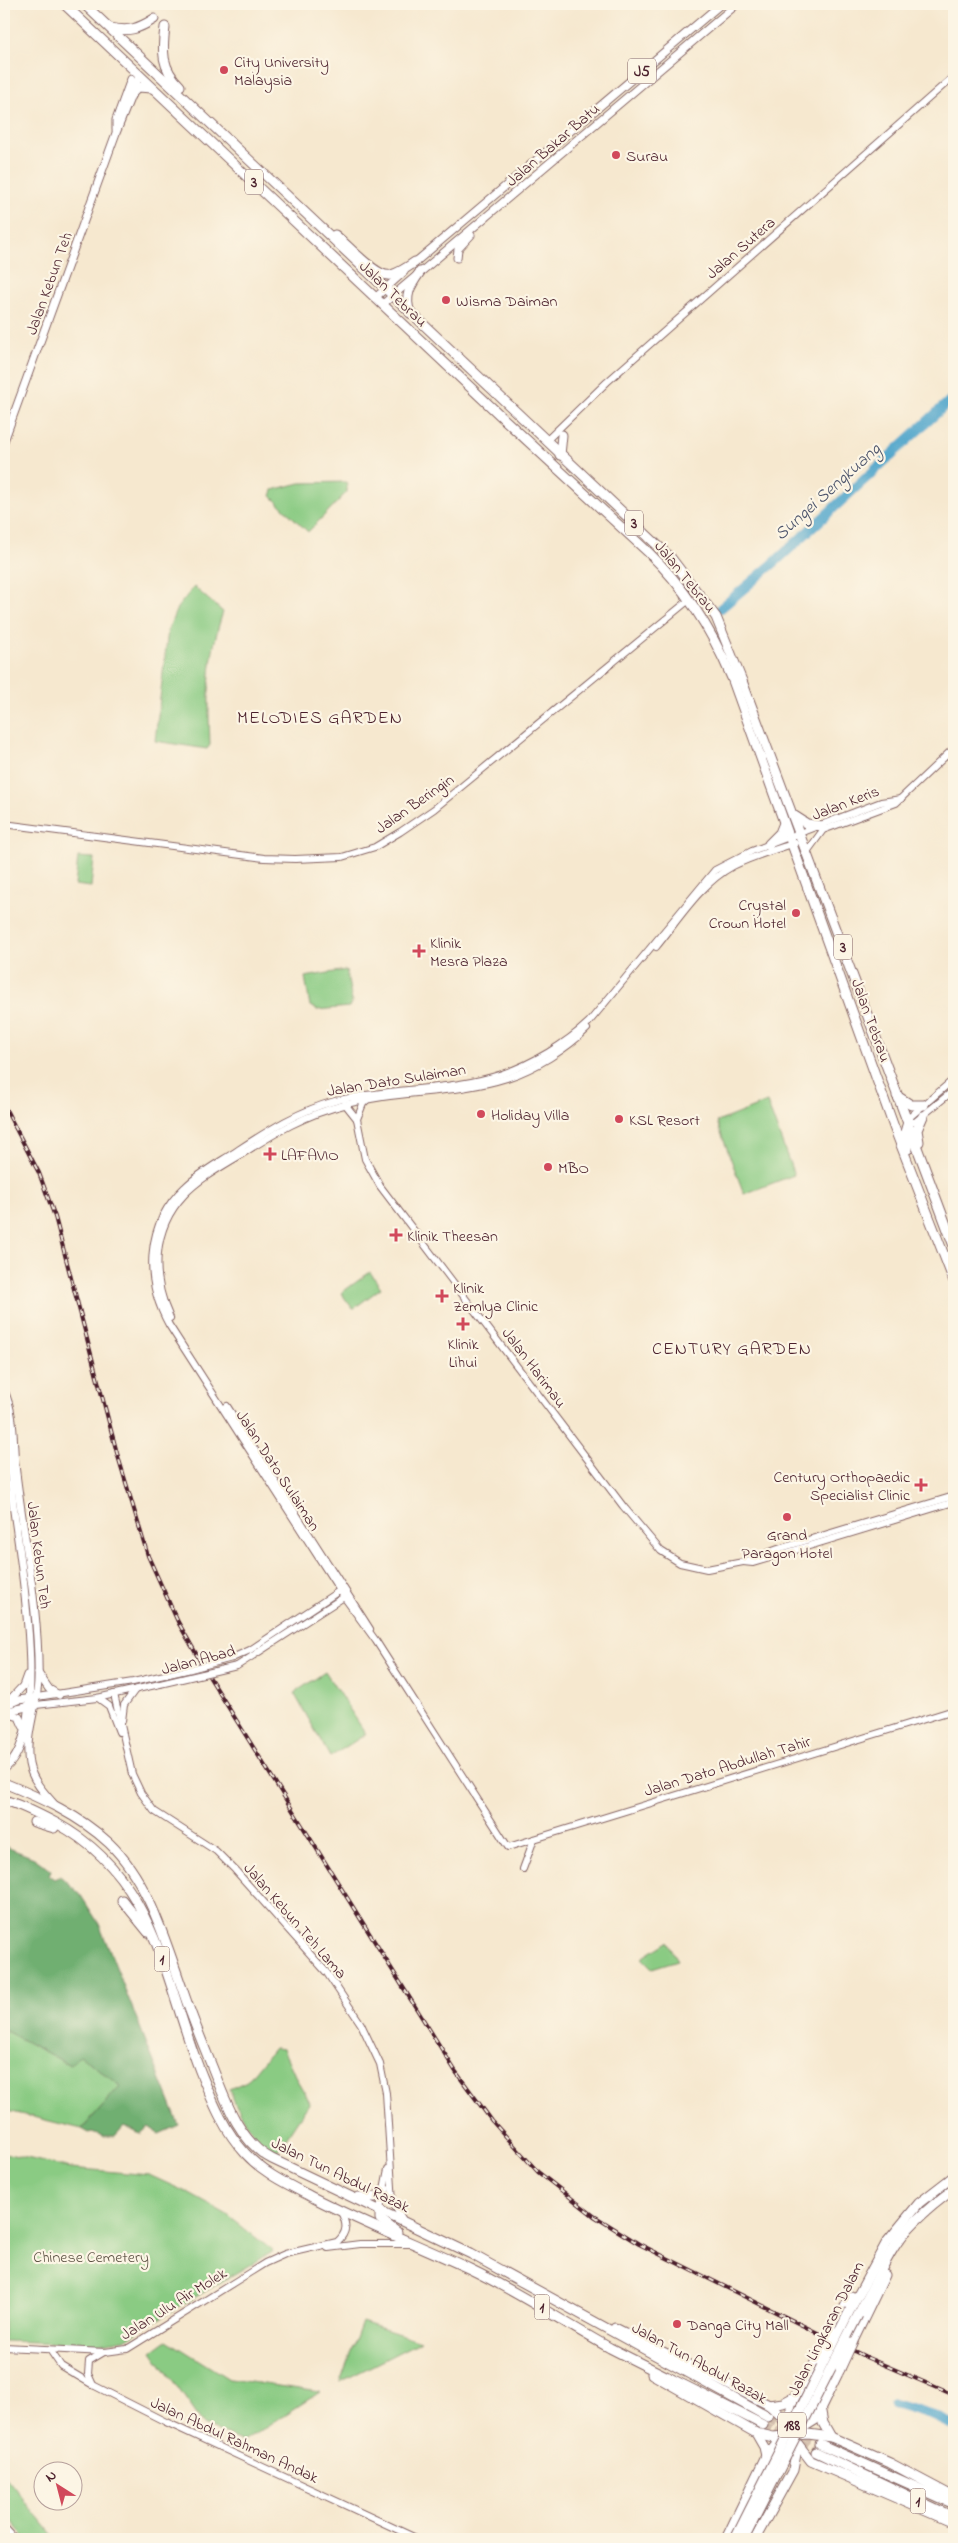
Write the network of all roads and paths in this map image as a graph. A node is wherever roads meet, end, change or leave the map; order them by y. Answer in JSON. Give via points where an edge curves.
{"nodes":[{"id":1,"x":64,"y":4,"type":"edge"},
{"id":2,"x":84,"y":4,"type":"edge"},
{"id":3,"x":721,"y":4,"type":"edge"},
{"id":4,"x":737,"y":4,"type":"edge"},
{"id":5,"x":154,"y":19,"type":"dead end"},
{"id":6,"x":165,"y":27,"type":"dead end"},
{"id":7,"x":110,"y":28,"type":"junction"},
{"id":8,"x":137,"y":74,"type":"junction"},
{"id":9,"x":654,"y":74,"type":"junction"},
{"id":10,"x":160,"y":75,"type":"junction"},
{"id":11,"x":954,"y":76,"type":"edge"},
{"id":12,"x":152,"y":88,"type":"junction"},
{"id":13,"x":131,"y":94,"type":"junction"},
{"id":14,"x":116,"y":133,"type":"junction"},
{"id":15,"x":561,"y":142,"type":"junction"},
{"id":16,"x":231,"y":144,"type":"junction"},
{"id":17,"x":498,"y":208,"type":"junction"},
{"id":18,"x":312,"y":220,"type":"junction"},
{"id":19,"x":474,"y":228,"type":"junction"},
{"id":20,"x":457,"y":258,"type":"dead end"},
{"id":21,"x":415,"y":262,"type":"junction"},
{"id":22,"x":420,"y":272,"type":"junction"},
{"id":23,"x":384,"y":289,"type":"junction"},
{"id":24,"x":376,"y":296,"type":"junction"},
{"id":25,"x":392,"y":296,"type":"junction"},
{"id":26,"x":383,"y":304,"type":"junction"},
{"id":27,"x":410,"y":313,"type":"junction"},
{"id":28,"x":562,"y":435,"type":"dead end"},
{"id":29,"x":4,"y":441,"type":"edge"},
{"id":30,"x":548,"y":444,"type":"junction"},
{"id":31,"x":532,"y":445,"type":"junction"},
{"id":32,"x":560,"y":455,"type":"junction"},
{"id":33,"x":551,"y":463,"type":"junction"},
{"id":34,"x":689,"y":600,"type":"junction"},
{"id":35,"x":954,"y":748,"type":"edge"},
{"id":36,"x":900,"y":799,"type":"junction"},
{"id":37,"x":792,"y":815,"type":"junction"},
{"id":38,"x":784,"y":823,"type":"junction"},
{"id":39,"x":4,"y":824,"type":"edge"},
{"id":40,"x":822,"y":826,"type":"junction"},
{"id":41,"x":801,"y":837,"type":"junction"},
{"id":42,"x":790,"y":841,"type":"junction"},
{"id":43,"x":769,"y":844,"type":"junction"},
{"id":44,"x":807,"y":852,"type":"junction"},
{"id":45,"x":871,"y":1059,"type":"junction"},
{"id":46,"x":954,"y":1078,"type":"edge"},
{"id":47,"x":954,"y":1090,"type":"edge"},
{"id":48,"x":897,"y":1096,"type":"junction"},
{"id":49,"x":367,"y":1100,"type":"junction"},
{"id":50,"x":345,"y":1104,"type":"junction"},
{"id":51,"x":924,"y":1104,"type":"junction"},
{"id":52,"x":924,"y":1116,"type":"junction"},
{"id":53,"x":357,"y":1119,"type":"junction"},
{"id":54,"x":908,"y":1122,"type":"junction"},
{"id":55,"x":920,"y":1153,"type":"junction"},
{"id":56,"x":919,"y":1190,"type":"junction"},
{"id":57,"x":954,"y":1246,"type":"edge"},
{"id":58,"x":954,"y":1281,"type":"edge"},
{"id":59,"x":4,"y":1391,"type":"edge"},
{"id":60,"x":4,"y":1417,"type":"edge"},
{"id":61,"x":954,"y":1496,"type":"edge"},
{"id":62,"x":954,"y":1502,"type":"edge"},
{"id":63,"x":743,"y":1562,"type":"junction"},
{"id":64,"x":342,"y":1589,"type":"junction"},
{"id":65,"x":346,"y":1595,"type":"junction"},
{"id":66,"x":30,"y":1665,"type":"junction"},
{"id":67,"x":38,"y":1673,"type":"junction"},
{"id":68,"x":133,"y":1682,"type":"junction"},
{"id":69,"x":136,"y":1689,"type":"junction"},
{"id":70,"x":114,"y":1694,"type":"junction"},
{"id":71,"x":59,"y":1695,"type":"junction"},
{"id":72,"x":33,"y":1698,"type":"junction"},
{"id":73,"x":97,"y":1698,"type":"junction"},
{"id":74,"x":32,"y":1706,"type":"junction"},
{"id":75,"x":4,"y":1709,"type":"edge"},
{"id":76,"x":954,"y":1710,"type":"edge"},
{"id":77,"x":24,"y":1729,"type":"junction"},
{"id":78,"x":122,"y":1737,"type":"junction"},
{"id":79,"x":4,"y":1769,"type":"edge"},
{"id":80,"x":4,"y":1783,"type":"edge"},
{"id":81,"x":4,"y":1800,"type":"edge"},
{"id":82,"x":55,"y":1805,"type":"junction"},
{"id":83,"x":34,"y":1822,"type":"dead end"},
{"id":84,"x":534,"y":1839,"type":"junction"},
{"id":85,"x":91,"y":1844,"type":"junction"},
{"id":86,"x":508,"y":1846,"type":"joint"},
{"id":87,"x":523,"y":1869,"type":"dead end"},
{"id":88,"x":122,"y":1900,"type":"dead end"},
{"id":89,"x":158,"y":1946,"type":"junction"},
{"id":90,"x":390,"y":2158,"type":"junction"},
{"id":91,"x":954,"y":2176,"type":"edge"},
{"id":92,"x":385,"y":2189,"type":"junction"},
{"id":93,"x":954,"y":2189,"type":"edge"},
{"id":94,"x":348,"y":2196,"type":"junction"},
{"id":95,"x":380,"y":2209,"type":"junction"},
{"id":96,"x":340,"y":2211,"type":"junction"},
{"id":97,"x":403,"y":2220,"type":"junction"},
{"id":98,"x":915,"y":2222,"type":"junction"},
{"id":99,"x":886,"y":2242,"type":"junction"},
{"id":100,"x":416,"y":2244,"type":"junction"},
{"id":101,"x":320,"y":2248,"type":"junction"},
{"id":102,"x":591,"y":2319,"type":"junction"},
{"id":103,"x":4,"y":2347,"type":"edge"},
{"id":104,"x":609,"y":2347,"type":"junction"},
{"id":105,"x":50,"y":2350,"type":"junction"},
{"id":106,"x":105,"y":2352,"type":"junction"},
{"id":107,"x":93,"y":2385,"type":"junction"},
{"id":108,"x":794,"y":2396,"type":"junction"},
{"id":109,"x":769,"y":2405,"type":"junction"},
{"id":110,"x":821,"y":2412,"type":"junction"},
{"id":111,"x":756,"y":2433,"type":"junction"},
{"id":112,"x":791,"y":2436,"type":"junction"},
{"id":113,"x":831,"y":2437,"type":"junction"},
{"id":114,"x":766,"y":2456,"type":"junction"},
{"id":115,"x":811,"y":2461,"type":"junction"},
{"id":116,"x":792,"y":2470,"type":"junction"},
{"id":117,"x":954,"y":2497,"type":"edge"},
{"id":118,"x":954,"y":2504,"type":"edge"},
{"id":119,"x":954,"y":2518,"type":"edge"},
{"id":120,"x":954,"y":2523,"type":"edge"},
{"id":121,"x":4,"y":2527,"type":"edge"},
{"id":122,"x":15,"y":2539,"type":"edge"},
{"id":123,"x":418,"y":2539,"type":"edge"},
{"id":124,"x":726,"y":2539,"type":"edge"},
{"id":125,"x":735,"y":2539,"type":"edge"},
{"id":126,"x":744,"y":2539,"type":"edge"},
{"id":127,"x":755,"y":2539,"type":"edge"}],
"edges":[{"from":1,"to":8,"type":"highway","name":"Jalan Tebrau","number":"3"},
{"from":2,"to":7,"type":"highway","name":"Jalan Tebrau","number":"3"},
{"from":2,"to":8,"type":"highway","via":[[89,15],[136,60]]},
{"from":3,"to":15,"type":"main road","name":"Jalan Bakar Batu","number":"J5"},
{"from":4,"to":9,"type":"main road","name":"Jalan Bakar Batu","number":"J5"},
{"from":5,"to":7,"type":"highway","via":[[136,29]]},
{"from":6,"to":16,"type":"highway","via":[[162,50],[167,71]]},
{"from":7,"to":10,"type":"highway","name":"Jalan Tebrau","number":"3"},
{"from":8,"to":10,"type":"highway"},
{"from":8,"to":12,"type":"highway","name":"Jalan Tebrau","number":"3"},
{"from":8,"to":13,"type":"main road","name":"Jalan Kebun Teh"},
{"from":8,"to":14,"type":"main road","name":"Jalan Kebun Teh","via":[[116,120]]},
{"from":9,"to":15,"type":"main road","via":[[576,139]]},
{"from":9,"to":17,"type":"main road","name":"Jalan Bakar Batu","number":"J5"},
{"from":10,"to":16,"type":"highway","name":"Jalan Tebrau","number":"3"},
{"from":11,"to":30,"type":"street","name":"Jalan Sutera","via":[[594,394]]},
{"from":12,"to":13,"type":"highway","via":[[138,87]]},
{"from":12,"to":24,"type":"highway","name":"Jalan Tebrau","number":"3"},
{"from":13,"to":14,"type":"main road","name":"Jalan Kebun Teh"},
{"from":14,"to":29,"type":"main road","name":"Jalan Kebun Teh"},
{"from":15,"to":17,"type":"main road","via":[[558,153]]},
{"from":15,"to":21,"type":"main road","name":"Jalan Bakar Batu","number":"J5"},
{"from":16,"to":18,"type":"highway","name":"Jalan Tebrau","number":"3"},
{"from":17,"to":19,"type":"main road","name":"Jalan Bakar Batu","number":"J5"},
{"from":18,"to":21,"type":"highway","via":[[384,275],[391,275]]},
{"from":18,"to":23,"type":"highway","name":"Jalan Tebrau","number":"3"},
{"from":19,"to":20,"type":"main road","via":[[458,249]]},
{"from":19,"to":22,"type":"main road","name":"Jalan Bakar Batu","number":"J5"},
{"from":21,"to":23,"type":"main road","name":"Jalan Bakar Batu","number":"J5"},
{"from":22,"to":25,"type":"main road","name":"Jalan Bakar Batu","number":"J5"},
{"from":22,"to":27,"type":"highway","via":[[408,293]]},
{"from":23,"to":24,"type":"main road","name":"Jalan Bakar Batu","number":"J5"},
{"from":23,"to":25,"type":"highway","name":"Jalan Tebrau","number":"3"},
{"from":24,"to":26,"type":"highway","name":"Jalan Tebrau","number":"3"},
{"from":25,"to":26,"type":"main road","name":"Jalan Bakar Batu","number":"J5"},
{"from":25,"to":27,"type":"highway","name":"Jalan Tebrau","number":"3"},
{"from":26,"to":31,"type":"highway","name":"Jalan Tebrau","number":"3"},
{"from":27,"to":30,"type":"highway","name":"Jalan Tebrau","number":"3"},
{"from":28,"to":32,"type":"highway"},
{"from":30,"to":31,"type":"highway"},
{"from":30,"to":32,"type":"highway","name":"Jalan Tebrau","number":"3"},
{"from":30,"to":33,"type":"highway"},
{"from":31,"to":33,"type":"highway","name":"Jalan Tebrau","number":"3"},
{"from":32,"to":37,"type":"highway","name":"Jalan Tebrau","number":"3","via":[[671,558],[716,617]]},
{"from":33,"to":34,"type":"highway","name":"Jalan Tebrau","number":"3","via":[[662,564]]},
{"from":34,"to":38,"type":"highway","name":"Jalan Tebrau","number":"3","via":[[721,653]]},
{"from":34,"to":39,"type":"street","name":"Jalan Beringin","via":[[434,809],[375,847],[342,857],[264,858]]},
{"from":35,"to":36,"type":"street","name":"Jalan Keris"},
{"from":36,"to":40,"type":"street","name":"Jalan Keris","via":[[881,802]]},
{"from":36,"to":44,"type":"street","name":"Jalan Keris","via":[[823,830]]},
{"from":37,"to":40,"type":"highway","via":[[807,824]]},
{"from":37,"to":41,"type":"highway","name":"Jalan Tebrau","number":"3"},
{"from":38,"to":42,"type":"highway","name":"Jalan Tebrau","number":"3"},
{"from":38,"to":43,"type":"highway","via":[[780,833]]},
{"from":40,"to":41,"type":"street","name":"Jalan Keris"},
{"from":41,"to":42,"type":"street","name":"Jalan Dato Sulaiman"},
{"from":41,"to":44,"type":"highway","name":"Jalan Tebrau","number":"3"},
{"from":42,"to":43,"type":"street","name":"Jalan Dato Sulaiman"},
{"from":42,"to":45,"type":"highway","name":"Jalan Tebrau","number":"3"},
{"from":42,"to":49,"type":"street","name":"Jalan Dato Sulaiman","via":[[733,867],[712,881],[591,1026],[545,1060],[497,1081],[453,1090]]},
{"from":43,"to":64,"type":"street","name":"Jalan Dato Sulaiman","via":[[715,870],[589,1022],[531,1062],[488,1078],[355,1097],[307,1110],[270,1129],[193,1179],[178,1193],[163,1215],[153,1244],[151,1265],[155,1291],[163,1312]]},
{"from":44,"to":48,"type":"highway","name":"Jalan Tebrau","number":"3"},
{"from":45,"to":54,"type":"highway","via":[[896,1113]]},
{"from":45,"to":56,"type":"highway","name":"Jalan Tebrau","number":"3"},
{"from":46,"to":51,"type":"street"},
{"from":47,"to":52,"type":"street"},
{"from":48,"to":51,"type":"highway","via":[[911,1105]]},
{"from":48,"to":54,"type":"highway","name":"Jalan Tebrau","number":"3"},
{"from":49,"to":50,"type":"street","name":"Jalan Dato Sulaiman"},
{"from":49,"to":53,"type":"street"},
{"from":50,"to":53,"type":"street","name":"Jalan Harimau"},
{"from":50,"to":64,"type":"street","name":"Jalan Dato Sulaiman","via":[[295,1122],[194,1186],[177,1202],[166,1221],[157,1263],[159,1288],[170,1317]]},
{"from":51,"to":54,"type":"street"},
{"from":52,"to":54,"type":"street","via":[[916,1122]]},
{"from":52,"to":55,"type":"highway","via":[[917,1130]]},
{"from":53,"to":63,"type":"street","name":"Jalan Harimau","via":[[365,1159],[380,1186],[651,1542],[671,1558],[698,1568]]},
{"from":54,"to":55,"type":"highway","name":"Jalan Tebrau","number":"3"},
{"from":54,"to":56,"type":"highway","via":[[905,1136]]},
{"from":55,"to":57,"type":"highway","name":"Jalan Tebrau","number":"3"},
{"from":56,"to":58,"type":"highway","name":"Jalan Tebrau","number":"3"},
{"from":59,"to":67,"type":"main road","name":"Jalan Kebun Teh","via":[[13,1424]]},
{"from":60,"to":66,"type":"main road","name":"Jalan Kebun Teh"},
{"from":61,"to":63,"type":"street","name":"Jalan Harimau"},
{"from":62,"to":63,"type":"street","name":"Jalan Harimau","via":[[753,1563]]},
{"from":64,"to":65,"type":"street","name":"Jalan Dato Sulaiman"},
{"from":64,"to":68,"type":"street","name":"Jalan Abad","bridge":true,"via":[[250,1650],[232,1658]]},
{"from":65,"to":69,"type":"street","name":"Jalan Abad","bridge":true,"via":[[237,1666]]},
{"from":65,"to":86,"type":"street","name":"Jalan Dato Sulaiman"},
{"from":66,"to":72,"type":"main road","name":"Jalan Kebun Teh"},
{"from":66,"to":75,"type":"main road","via":[[23,1686]]},
{"from":67,"to":71,"type":"main road","via":[[49,1689]]},
{"from":67,"to":72,"type":"main road","name":"Jalan Kebun Teh"},
{"from":68,"to":70,"type":"street"},
{"from":68,"to":71,"type":"street","name":"Jalan Abad"},
{"from":69,"to":70,"type":"street","name":"Jalan Abad"},
{"from":69,"to":78,"type":"street","name":"Jalan Kebun Teh Lama","via":[[124,1705]]},
{"from":70,"to":73,"type":"street","name":"Jalan Abad"},
{"from":70,"to":78,"type":"street","name":"Jalan Kebun Teh Lama"},
{"from":71,"to":72,"type":"street","name":"Jalan Abad"},
{"from":72,"to":74,"type":"main road","name":"Jalan Kebun Teh"},
{"from":72,"to":75,"type":"main road"},
{"from":73,"to":74,"type":"street","name":"Jalan Abad"},
{"from":73,"to":78,"type":"street","via":[[109,1706]]},
{"from":74,"to":75,"type":"main road"},
{"from":74,"to":77,"type":"main road","name":"Jalan Kebun Teh"},
{"from":74,"to":82,"type":"main road","name":"Jalan Kebun Teh","via":[[30,1766],[36,1780]]},
{"from":75,"to":77,"type":"main road","via":[[19,1717]]},
{"from":76,"to":84,"type":"street","name":"Jalan Dato Abdullah Tahir"},
{"from":77,"to":79,"type":"main road","name":"Jalan Kebun Teh","via":[[13,1762]]},
{"from":78,"to":90,"type":"street","name":"Jalan Kebun Teh Lama","via":[[135,1782],[154,1811],[225,1860],[327,1973],[348,2002],[380,2064],[386,2093]]},
{"from":80,"to":82,"type":"highway","name":"Jalan Tun Abdul Razak","number":"1"},
{"from":81,"to":85,"type":"highway","name":"Jalan Tun Abdul Razak","number":"1","via":[[42,1816]]},
{"from":82,"to":94,"type":"highway","name":"Jalan Tun Abdul Razak","number":"1","via":[[110,1844],[141,1888],[158,1920],[222,2092],[246,2136],[263,2155]]},
{"from":83,"to":85,"type":"highway"},
{"from":84,"to":86,"type":"street","name":"Jalan Dato Abdullah Tahir"},
{"from":84,"to":87,"type":"street"},
{"from":85,"to":89,"type":"highway","name":"Jalan Tun Abdul Razak","number":"1","via":[[114,1867],[128,1888],[143,1911]]},
{"from":88,"to":89,"type":"highway"},
{"from":89,"to":96,"type":"highway","name":"Jalan Tun Abdul Razak","number":"1","via":[[190,2045],[216,2110],[229,2133],[260,2168]]},
{"from":90,"to":92,"type":"street","name":"Jalan Kebun Teh Lama"},
{"from":90,"to":97,"type":"street","name":"Jalan Kebun Teh Lama","via":[[393,2203]]},
{"from":91,"to":99,"type":"highway","name":"Jalan Lingkaran Dalam","number":"188","via":[[919,2203]]},
{"from":92,"to":94,"type":"highway","via":[[373,2198]]},
{"from":92,"to":95,"type":"street","name":"Jalan Kebun Teh Lama"},
{"from":93,"to":98,"type":"highway","name":"Jalan Lingkaran Dalam","number":"188"},
{"from":94,"to":95,"type":"highway","name":"Jalan Tun Abdul Razak","number":"1"},
{"from":95,"to":97,"type":"highway","name":"Jalan Tun Abdul Razak","number":"1"},
{"from":95,"to":100,"type":"highway","via":[[379,2216],[383,2222]]},
{"from":96,"to":100,"type":"highway","name":"Jalan Tun Abdul Razak","number":"1"},
{"from":96,"to":101,"type":"street","name":"Jalan Ulu Air Molek","via":[[345,2232],[337,2242]]},
{"from":97,"to":102,"type":"highway","name":"Jalan Tun Abdul Razak","number":"1"},
{"from":98,"to":110,"type":"highway","bridge":true,"via":[[890,2265]]},
{"from":98,"to":126,"type":"highway","name":"Jalan Lingkaran Dalam","number":"188","bridge":true,"via":[[893,2248]]},
{"from":99,"to":108,"type":"highway","bridge":true},
{"from":99,"to":125,"type":"highway","name":"Jalan Lingkaran Dalam","number":"188","bridge":true},
{"from":100,"to":101,"type":"street","name":"Jalan Ulu Air Molek","via":[[368,2243]]},
{"from":100,"to":104,"type":"highway","name":"Jalan Tun Abdul Razak","number":"1","via":[[516,2293]]},
{"from":101,"to":106,"type":"street","name":"Jalan Ulu Air Molek","via":[[285,2254],[265,2263],[127,2349]]},
{"from":102,"to":104,"type":"highway","name":"Jalan Tun Abdul Razak","number":"1","via":[[766,2421]]},
{"from":102,"to":109,"type":"highway","via":[[631,2335]]},
{"from":103,"to":105,"type":"street","name":"Jalan Ulu Air Molek"},
{"from":104,"to":111,"type":"highway"},
{"from":105,"to":106,"type":"street","name":"Jalan Ulu Air Molek"},
{"from":105,"to":107,"type":"street","name":"Jalan Abdul Rahman Andak","via":[[61,2366]]},
{"from":106,"to":107,"type":"street","via":[[89,2361],[88,2374]]},
{"from":107,"to":123,"type":"street","name":"Jalan Abdul Rahman Andak"},
{"from":108,"to":109,"type":"highway","via":[[783,2403]]},
{"from":108,"to":112,"type":"highway","via":[[790,2412]]},
{"from":109,"to":112,"type":"highway","via":[[781,2416]]},
{"from":110,"to":112,"type":"highway","via":[[811,2424]]},
{"from":110,"to":113,"type":"highway"},
{"from":111,"to":112,"type":"highway","via":[[773,2437]]},
{"from":111,"to":114,"type":"highway"},
{"from":112,"to":113,"type":"highway","via":[[815,2434]]},
{"from":112,"to":114,"type":"highway","via":[[775,2445]]},
{"from":112,"to":115,"type":"highway"},
{"from":112,"to":116,"type":"highway","via":[[796,2454]]},
{"from":113,"to":117,"type":"highway","via":[[890,2462]]},
{"from":114,"to":124,"type":"highway"},
{"from":115,"to":116,"type":"highway","via":[[802,2462]]},
{"from":115,"to":120,"type":"highway"},
{"from":116,"to":127,"type":"highway"},
{"from":118,"to":119,"type":"highway","number":"1","via":[[818,2448]]},
{"from":121,"to":122,"type":"street"}]}
